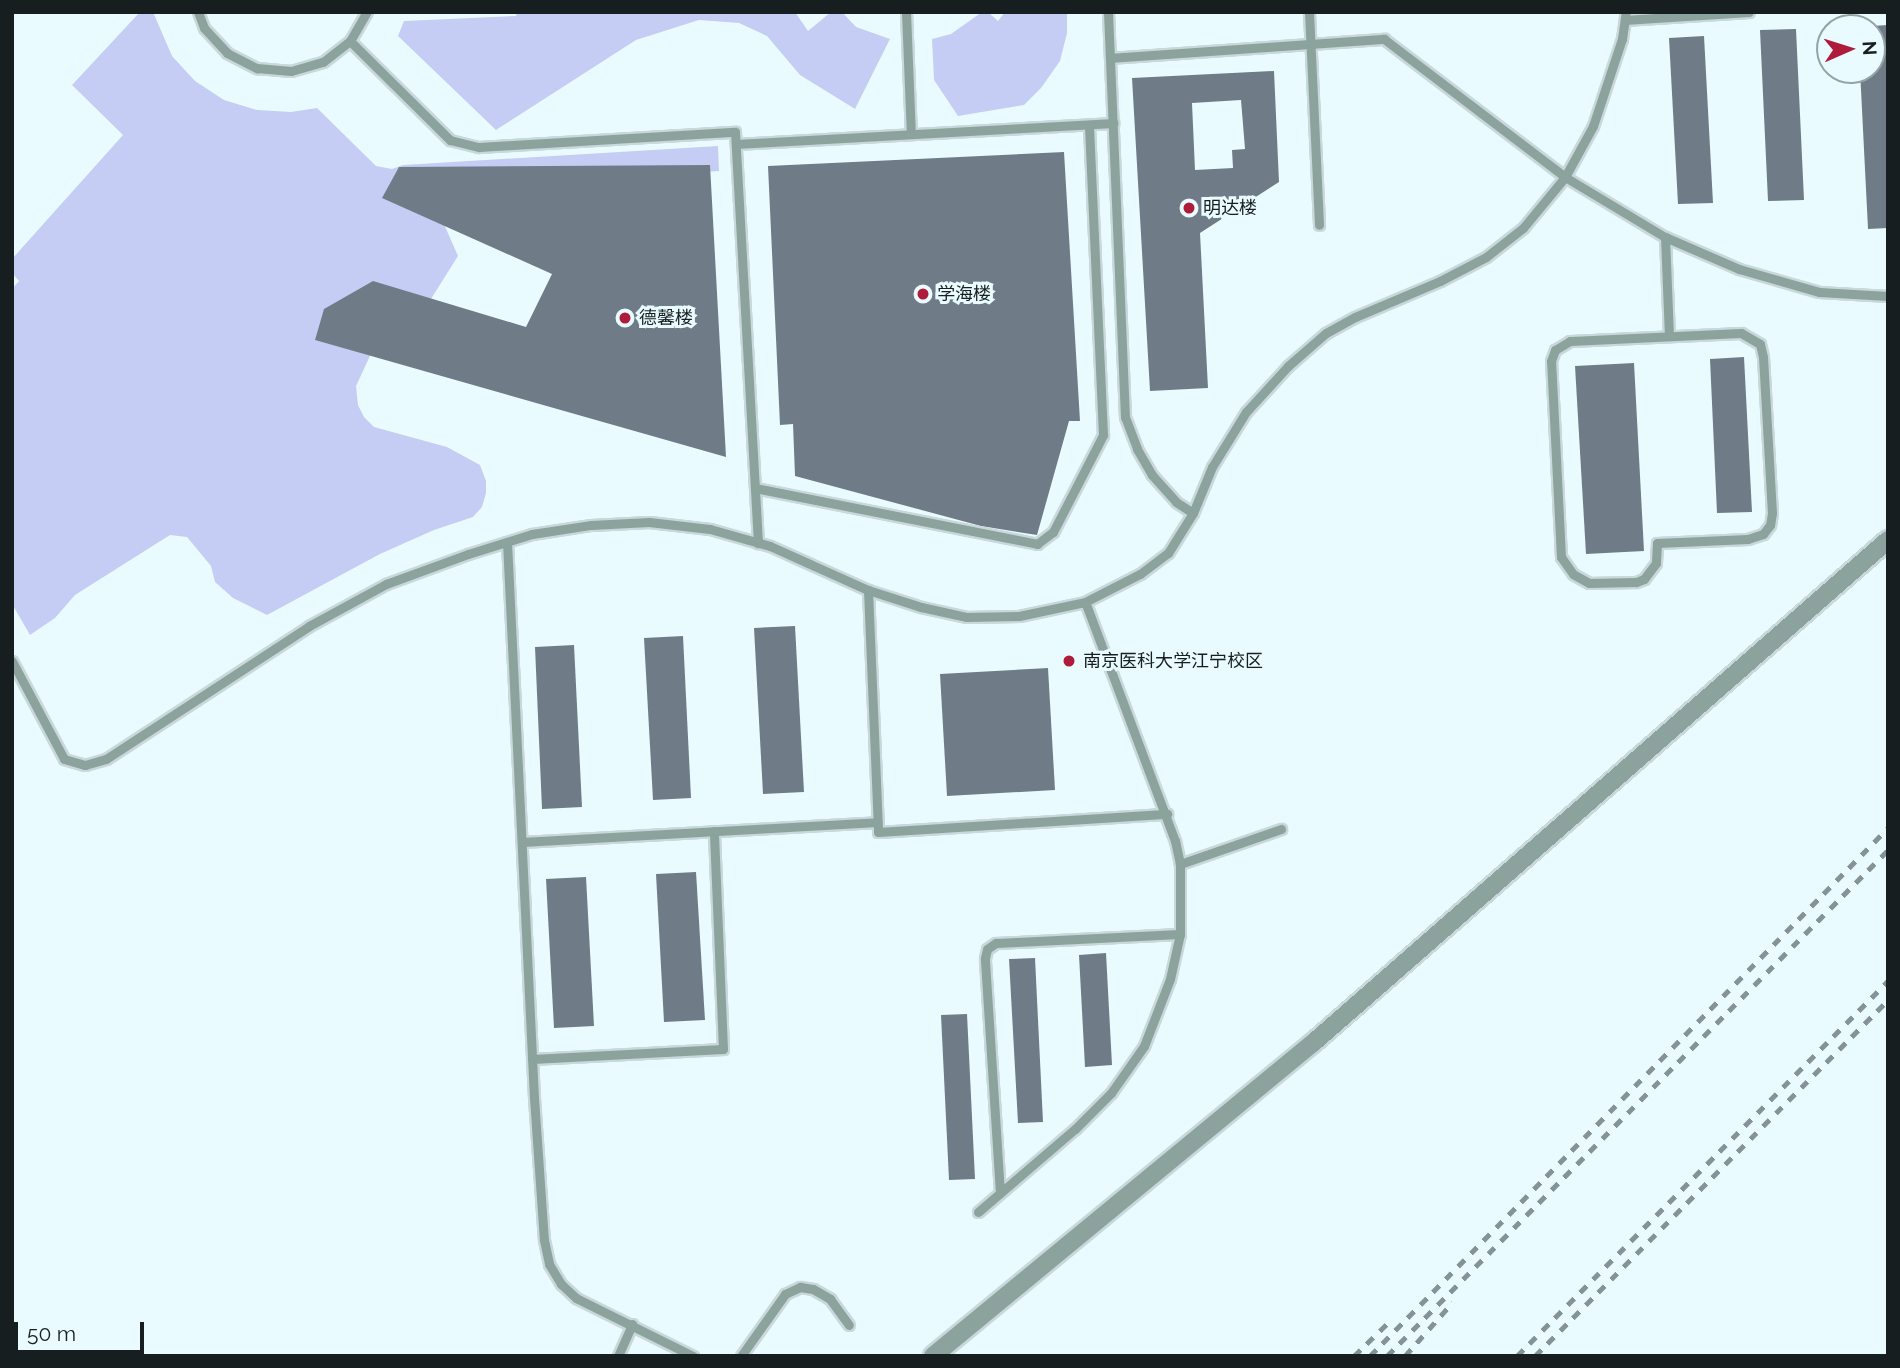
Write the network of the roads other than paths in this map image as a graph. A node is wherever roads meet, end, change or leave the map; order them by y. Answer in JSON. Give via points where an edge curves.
{"nodes":[{"id":1,"x":198,"y":12,"type":"edge"},
{"id":2,"x":367,"y":12,"type":"edge"},
{"id":3,"x":906,"y":12,"type":"edge"},
{"id":4,"x":1108,"y":12,"type":"edge"},
{"id":5,"x":1309,"y":12,"type":"edge"},
{"id":6,"x":1749,"y":12,"type":"edge"},
{"id":7,"x":1626,"y":16,"type":"edge"},
{"id":8,"x":350,"y":41,"type":"junction"},
{"id":9,"x":1310,"y":43,"type":"junction"},
{"id":10,"x":1110,"y":58,"type":"junction"},
{"id":11,"x":1113,"y":123,"type":"junction"},
{"id":12,"x":1089,"y":125,"type":"junction"},
{"id":13,"x":911,"y":134,"type":"junction"},
{"id":14,"x":736,"y":144,"type":"junction"},
{"id":15,"x":1565,"y":177,"type":"junction"},
{"id":16,"x":1320,"y":225,"type":"dead end"},
{"id":17,"x":1665,"y":237,"type":"junction"},
{"id":18,"x":1888,"y":296,"type":"edge"},
{"id":19,"x":1669,"y":336,"type":"junction"},
{"id":20,"x":755,"y":488,"type":"junction"},
{"id":21,"x":1193,"y":513,"type":"junction"},
{"id":22,"x":1888,"y":540,"type":"edge"},
{"id":23,"x":507,"y":542,"type":"junction"},
{"id":24,"x":758,"y":543,"type":"junction"},
{"id":25,"x":868,"y":590,"type":"junction"},
{"id":26,"x":1085,"y":602,"type":"junction"},
{"id":27,"x":12,"y":662,"type":"edge"},
{"id":28,"x":1167,"y":814,"type":"junction"},
{"id":29,"x":877,"y":822,"type":"junction"},
{"id":30,"x":1281,"y":829,"type":"dead end"},
{"id":31,"x":715,"y":831,"type":"junction"},
{"id":32,"x":522,"y":842,"type":"junction"},
{"id":33,"x":1180,"y":864,"type":"junction"},
{"id":34,"x":1180,"y":934,"type":"junction"},
{"id":35,"x":532,"y":1059,"type":"junction"},
{"id":36,"x":1000,"y":1194,"type":"junction"},
{"id":37,"x":978,"y":1212,"type":"dead end"},
{"id":38,"x":632,"y":1324,"type":"junction"},
{"id":39,"x":849,"y":1325,"type":"dead end"},
{"id":40,"x":618,"y":1356,"type":"edge"},
{"id":41,"x":693,"y":1356,"type":"edge"},
{"id":42,"x":741,"y":1356,"type":"edge"},
{"id":43,"x":933,"y":1356,"type":"edge"}],
"edges":[{"from":1,"to":8,"type":"lane","via":[[204,29],[227,53],[257,68],[291,71],[323,62]]},
{"from":2,"to":8,"type":"lane"},
{"from":3,"to":13,"type":"lane"},
{"from":4,"to":10,"type":"lane"},
{"from":5,"to":9,"type":"lane"},
{"from":6,"to":7,"type":"lane"},
{"from":7,"to":15,"type":"lane","via":[[1593,126]]},
{"from":8,"to":14,"type":"lane","via":[[450,141],[479,147],[735,132]]},
{"from":9,"to":10,"type":"lane"},
{"from":9,"to":15,"type":"lane","via":[[1384,39]]},
{"from":9,"to":16,"type":"lane"},
{"from":10,"to":11,"type":"lane"},
{"from":11,"to":12,"type":"lane"},
{"from":11,"to":21,"type":"lane","via":[[1125,417],[1152,475]]},
{"from":12,"to":13,"type":"lane"},
{"from":12,"to":20,"type":"lane","via":[[1102,435],[1053,532],[1037,544]]},
{"from":13,"to":14,"type":"lane"},
{"from":14,"to":20,"type":"lane"},
{"from":15,"to":17,"type":"lane"},
{"from":15,"to":21,"type":"lane","via":[[1523,228],[1486,257],[1355,317],[1326,333],[1288,366],[1246,412],[1212,467]]},
{"from":17,"to":18,"type":"lane","via":[[1739,268],[1819,292]]},
{"from":17,"to":19,"type":"lane"},
{"from":19,"to":19,"type":"lane","via":[[1570,341],[1555,350],[1550,361],[1561,557],[1573,574],[1589,583],[1644,579],[1656,564],[1657,543],[1748,539],[1763,534],[1770,525],[1760,344],[1741,333]]},
{"from":20,"to":24,"type":"lane"},
{"from":21,"to":26,"type":"lane","via":[[1168,553],[1140,574]]},
{"from":22,"to":43,"type":"street","via":[[1313,1043]]},
{"from":23,"to":24,"type":"lane","via":[[591,525],[649,522],[710,529]]},
{"from":23,"to":27,"type":"lane","via":[[386,584],[309,626],[106,759],[85,765],[64,759]]},
{"from":23,"to":32,"type":"lane"},
{"from":24,"to":25,"type":"lane"},
{"from":25,"to":26,"type":"lane","via":[[967,617],[1019,616]]},
{"from":25,"to":29,"type":"lane"},
{"from":26,"to":28,"type":"lane"},
{"from":28,"to":29,"type":"lane","via":[[878,832]]},
{"from":28,"to":33,"type":"lane"},
{"from":29,"to":31,"type":"lane"},
{"from":30,"to":33,"type":"lane"},
{"from":31,"to":32,"type":"lane"},
{"from":31,"to":35,"type":"lane","via":[[723,1049]]},
{"from":32,"to":35,"type":"lane"},
{"from":33,"to":34,"type":"lane"},
{"from":34,"to":36,"type":"lane","via":[[1170,979],[1144,1046],[1117,1084],[1074,1129]]},
{"from":34,"to":36,"type":"lane","via":[[996,943],[987,949]]},
{"from":35,"to":38,"type":"lane","via":[[549,1264],[576,1298]]},
{"from":36,"to":37,"type":"lane"},
{"from":38,"to":40,"type":"lane"},
{"from":38,"to":41,"type":"lane"},
{"from":39,"to":42,"type":"lane","via":[[830,1299],[800,1287],[785,1294]]}]}
